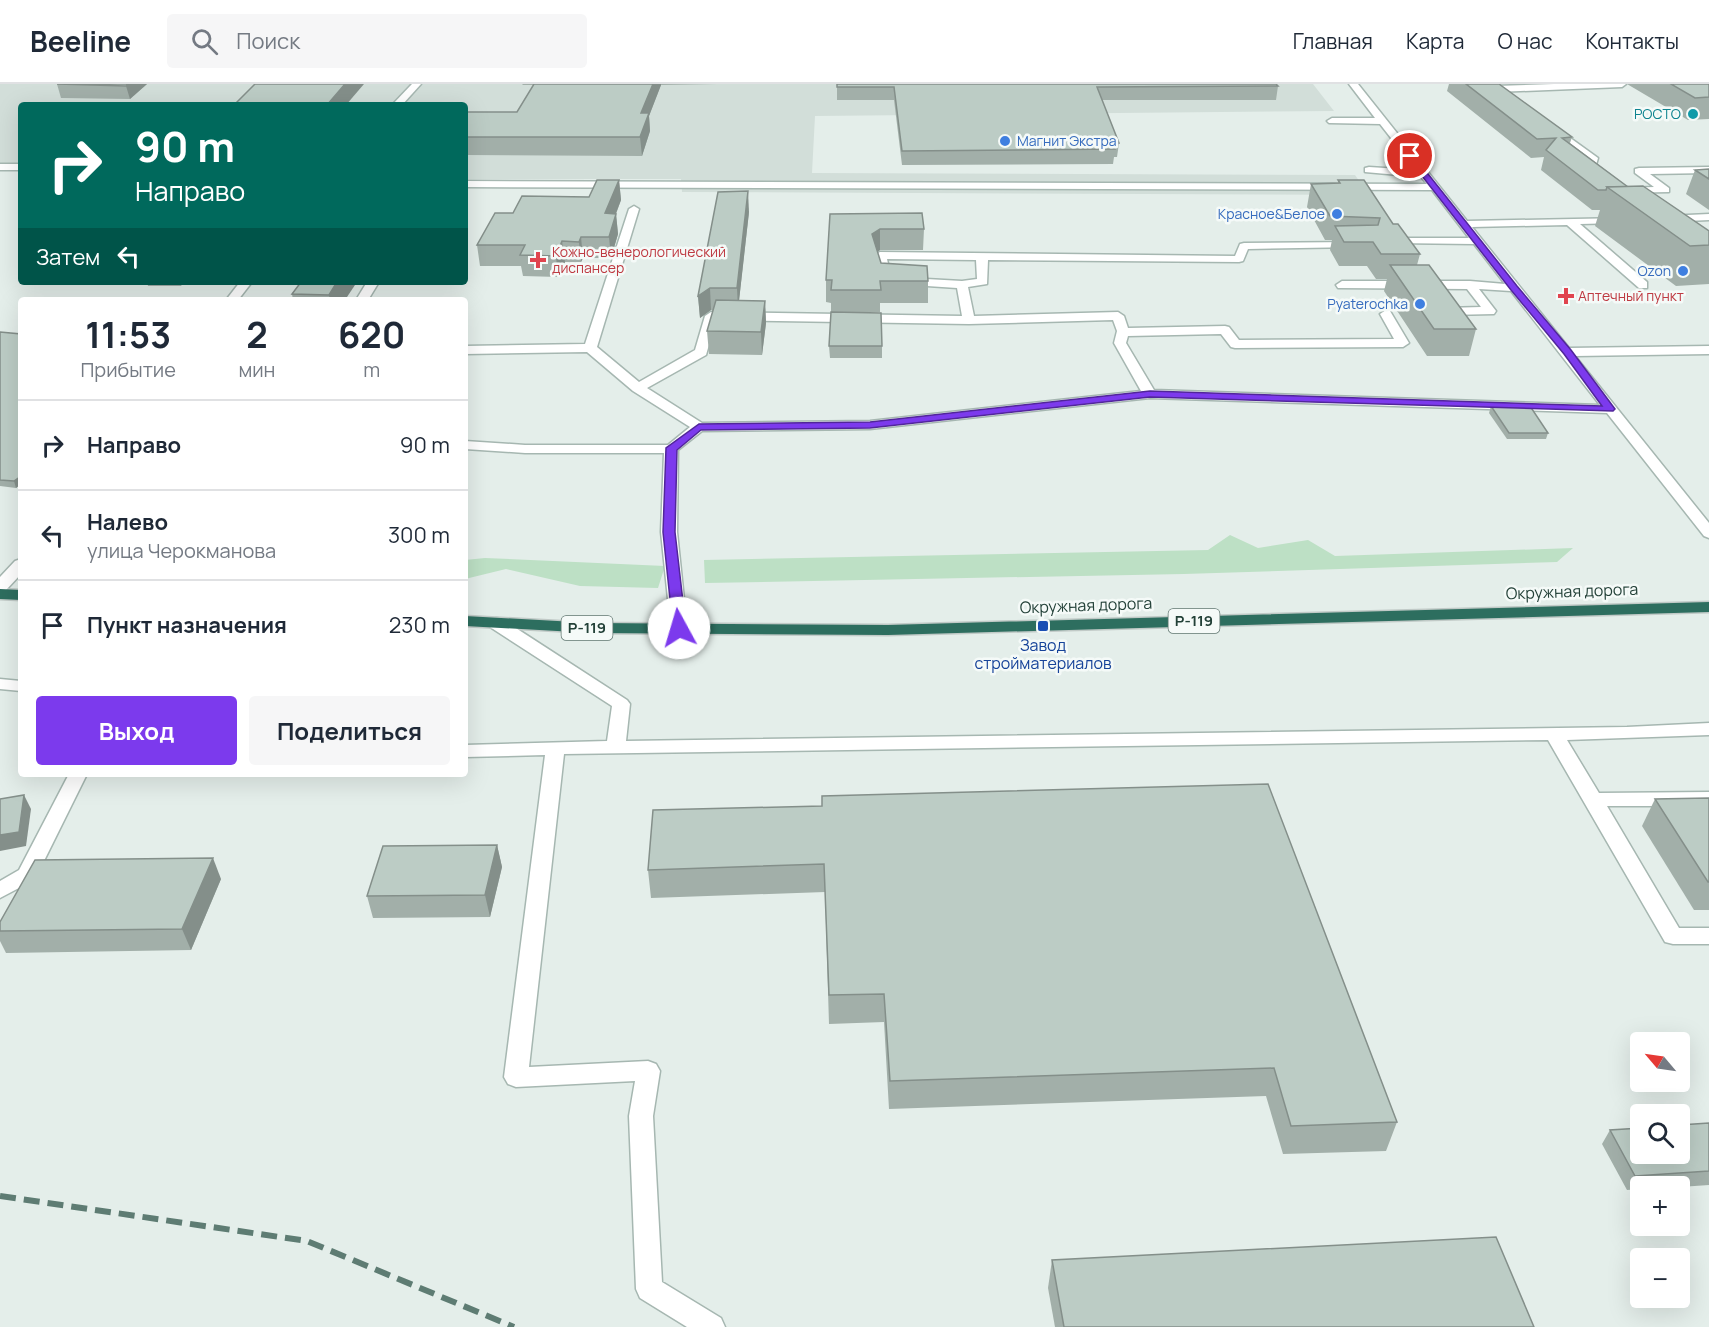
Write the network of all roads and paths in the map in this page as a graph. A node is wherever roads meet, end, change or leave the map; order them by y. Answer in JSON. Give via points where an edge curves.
{"nodes":[{"id":1,"x":417,"y":84,"type":"edge"},
{"id":2,"x":1353,"y":84,"type":"edge"},
{"id":3,"x":1622,"y":84,"type":"edge"},
{"id":4,"x":1493,"y":86,"type":"edge"},
{"id":5,"x":400,"y":102,"type":"edge"},
{"id":6,"x":1514,"y":102,"type":"edge"},
{"id":7,"x":1332,"y":121,"type":"dead end"},
{"id":8,"x":1383,"y":121,"type":"junction"},
{"id":9,"x":1540,"y":121,"type":"edge"},
{"id":10,"x":0,"y":167,"type":"edge"},
{"id":11,"x":18,"y":167,"type":"edge"},
{"id":12,"x":1369,"y":170,"type":"dead end"},
{"id":13,"x":1709,"y":170,"type":"edge"},
{"id":14,"x":1424,"y":174,"type":"junction"},
{"id":15,"x":468,"y":184,"type":"edge"},
{"id":16,"x":1369,"y":187,"type":"junction"},
{"id":17,"x":1434,"y":187,"type":"junction"},
{"id":18,"x":1374,"y":199,"type":"edge"},
{"id":19,"x":634,"y":209,"type":"dead end"},
{"id":20,"x":1709,"y":217,"type":"edge"},
{"id":21,"x":1651,"y":219,"type":"edge"},
{"id":22,"x":1628,"y":220,"type":"edge"},
{"id":23,"x":1571,"y":222,"type":"junction"},
{"id":24,"x":1463,"y":224,"type":"junction"},
{"id":25,"x":1386,"y":225,"type":"edge"},
{"id":26,"x":1477,"y":241,"type":"junction"},
{"id":27,"x":1369,"y":245,"type":"edge"},
{"id":28,"x":982,"y":256,"type":"junction"},
{"id":29,"x":244,"y":285,"type":"edge"},
{"id":30,"x":962,"y":285,"type":"junction"},
{"id":31,"x":1342,"y":285,"type":"dead end"},
{"id":32,"x":1470,"y":285,"type":"junction"},
{"id":33,"x":1643,"y":285,"type":"dead end"},
{"id":34,"x":1514,"y":288,"type":"junction"},
{"id":35,"x":234,"y":297,"type":"edge"},
{"id":36,"x":1449,"y":311,"type":"edge"},
{"id":37,"x":1386,"y":314,"type":"dead end"},
{"id":38,"x":969,"y":320,"type":"junction"},
{"id":39,"x":1123,"y":332,"type":"junction"},
{"id":40,"x":590,"y":348,"type":"junction"},
{"id":41,"x":468,"y":350,"type":"edge"},
{"id":42,"x":1709,"y":350,"type":"edge"},
{"id":43,"x":1567,"y":352,"type":"junction"},
{"id":44,"x":638,"y":388,"type":"junction"},
{"id":45,"x":1150,"y":394,"type":"junction"},
{"id":46,"x":1609,"y":409,"type":"junction"},
{"id":47,"x":699,"y":427,"type":"junction"},
{"id":48,"x":468,"y":445,"type":"edge"},
{"id":49,"x":672,"y":448,"type":"junction"},
{"id":50,"x":1709,"y":533,"type":"edge"},
{"id":51,"x":18,"y":567,"type":"edge"},
{"id":52,"x":0,"y":587,"type":"edge"},
{"id":53,"x":0,"y":594,"type":"edge"},
{"id":54,"x":18,"y":595,"type":"edge"},
{"id":55,"x":1709,"y":607,"type":"edge"},
{"id":56,"x":468,"y":621,"type":"edge"},
{"id":57,"x":496,"y":623,"type":"junction"},
{"id":58,"x":679,"y":628,"type":"junction"},
{"id":59,"x":0,"y":684,"type":"edge"},
{"id":60,"x":18,"y":686,"type":"edge"},
{"id":61,"x":1709,"y":729,"type":"edge"},
{"id":62,"x":1554,"y":734,"type":"junction"},
{"id":63,"x":615,"y":747,"type":"junction"},
{"id":64,"x":555,"y":748,"type":"junction"},
{"id":65,"x":468,"y":751,"type":"edge"},
{"id":66,"x":76,"y":777,"type":"edge"},
{"id":67,"x":1709,"y":799,"type":"edge"},
{"id":68,"x":1593,"y":800,"type":"junction"},
{"id":69,"x":0,"y":891,"type":"edge"},
{"id":70,"x":1709,"y":936,"type":"edge"},
{"id":71,"x":711,"y":1327,"type":"edge"}],
"edges":[{"from":1,"to":5,"type":"street"},
{"from":2,"to":8,"type":"street"},
{"from":3,"to":4,"type":"street"},
{"from":4,"to":6,"type":"street"},
{"from":7,"to":8,"type":"street"},
{"from":8,"to":14,"type":"street"},
{"from":9,"to":13,"type":"street","via":[[1594,160],[1591,166],[1623,191],[1665,189],[1639,171]]},
{"from":10,"to":11,"type":"street"},
{"from":12,"to":14,"type":"street"},
{"from":14,"to":17,"type":"street"},
{"from":15,"to":16,"type":"street"},
{"from":16,"to":17,"type":"street"},
{"from":16,"to":18,"type":"street"},
{"from":17,"to":24,"type":"street"},
{"from":19,"to":40,"type":"street"},
{"from":20,"to":21,"type":"street"},
{"from":22,"to":23,"type":"street"},
{"from":23,"to":24,"type":"street"},
{"from":23,"to":33,"type":"street"},
{"from":24,"to":26,"type":"street"},
{"from":25,"to":26,"type":"street","via":[[1397,241]]},
{"from":26,"to":34,"type":"street"},
{"from":27,"to":28,"type":"street","via":[[1244,246],[1239,259]]},
{"from":28,"to":30,"type":"street","via":[[983,281]]},
{"from":28,"to":30,"type":"street","via":[[880,255],[886,280]]},
{"from":29,"to":35,"type":"street"},
{"from":30,"to":38,"type":"street"},
{"from":31,"to":32,"type":"street"},
{"from":32,"to":34,"type":"street"},
{"from":32,"to":36,"type":"street","via":[[1490,311]]},
{"from":34,"to":43,"type":"street"},
{"from":37,"to":39,"type":"street","via":[[1404,343],[1236,344],[1225,330]]},
{"from":38,"to":39,"type":"street","via":[[1118,316]]},
{"from":38,"to":44,"type":"street","via":[[711,316],[701,352]]},
{"from":39,"to":45,"type":"street","via":[[1120,343]]},
{"from":40,"to":41,"type":"street"},
{"from":40,"to":44,"type":"street"},
{"from":42,"to":43,"type":"street"},
{"from":43,"to":46,"type":"street"},
{"from":44,"to":47,"type":"street"},
{"from":45,"to":46,"type":"street"},
{"from":45,"to":47,"type":"street","via":[[870,425]]},
{"from":46,"to":50,"type":"street"},
{"from":47,"to":49,"type":"street"},
{"from":48,"to":49,"type":"street","via":[[525,449]]},
{"from":49,"to":58,"type":"street","via":[[669,532]]},
{"from":51,"to":52,"type":"street"},
{"from":53,"to":54,"type":"highway"},
{"from":55,"to":58,"type":"highway","name":"Окружная дорога","number":"Р-119","via":[[888,630]]},
{"from":56,"to":57,"type":"highway","name":"Окружная дорога","number":"Р-119"},
{"from":57,"to":58,"type":"highway","name":"Окружная дорога","number":"Р-119"},
{"from":57,"to":63,"type":"street","via":[[621,704]]},
{"from":59,"to":60,"type":"street"},
{"from":61,"to":62,"type":"street"},
{"from":62,"to":63,"type":"street"},
{"from":62,"to":68,"type":"street"},
{"from":63,"to":64,"type":"street"},
{"from":64,"to":65,"type":"street"},
{"from":64,"to":71,"type":"street","via":[[516,1077],[648,1071],[641,1116],[649,1289]]},
{"from":66,"to":69,"type":"street","via":[[27,874]]},
{"from":67,"to":68,"type":"street"},
{"from":68,"to":70,"type":"street","via":[[1673,936]]}]}
